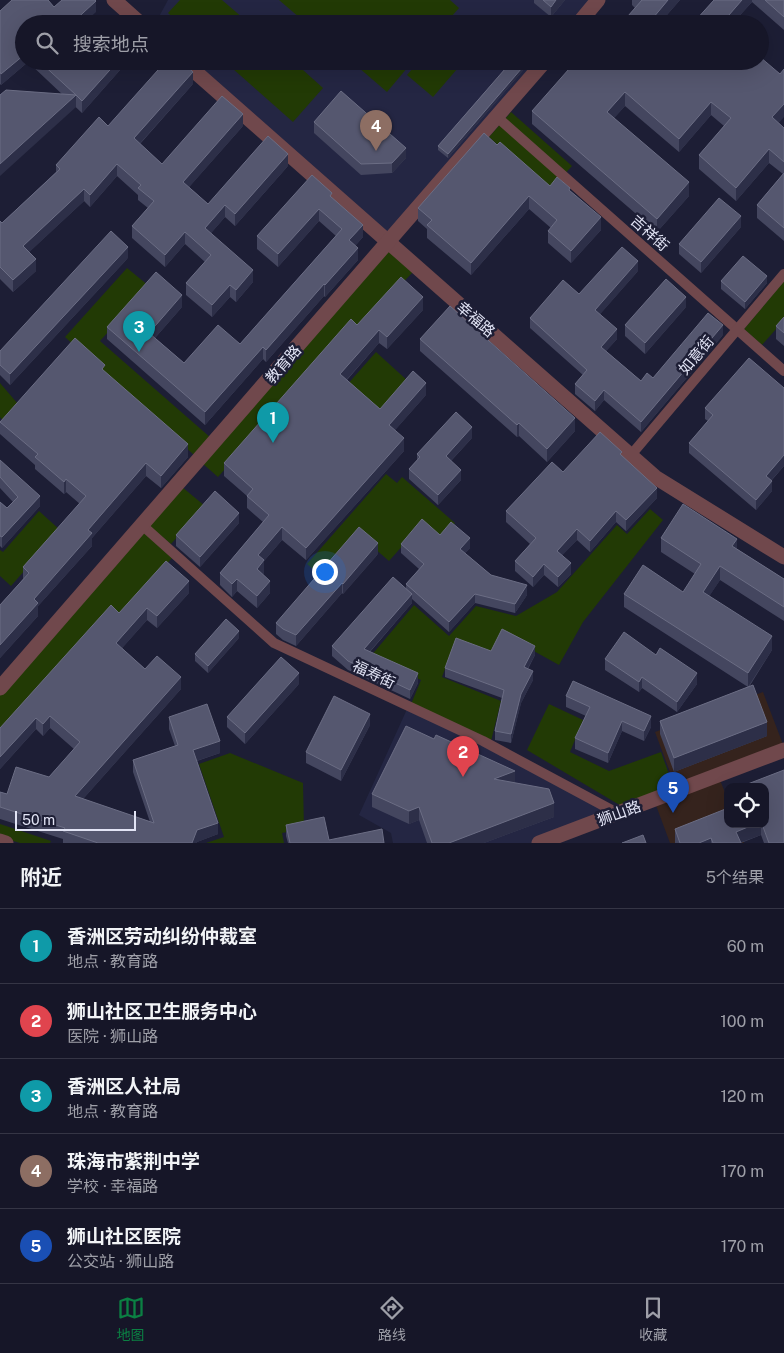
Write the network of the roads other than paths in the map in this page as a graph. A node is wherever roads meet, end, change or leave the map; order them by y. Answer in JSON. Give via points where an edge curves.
{"nodes":[{"id":1,"x":114,"y":0,"type":"edge"},
{"id":2,"x":598,"y":0,"type":"edge"},
{"id":3,"x":131,"y":15,"type":"edge"},
{"id":4,"x":586,"y":15,"type":"edge"},
{"id":5,"x":193,"y":70,"type":"edge"},
{"id":6,"x":537,"y":70,"type":"edge"},
{"id":7,"x":497,"y":117,"type":"junction"},
{"id":8,"x":388,"y":242,"type":"junction"},
{"id":9,"x":784,"y":274,"type":"edge"},
{"id":10,"x":737,"y":330,"type":"junction"},
{"id":11,"x":784,"y":371,"type":"edge"},
{"id":12,"x":631,"y":456,"type":"junction"},
{"id":13,"x":142,"y":525,"type":"junction"},
{"id":14,"x":784,"y":557,"type":"edge"},
{"id":15,"x":0,"y":688,"type":"edge"},
{"id":16,"x":784,"y":750,"type":"edge"},
{"id":17,"x":619,"y":814,"type":"junction"},
{"id":18,"x":0,"y":841,"type":"edge"},
{"id":19,"x":6,"y":843,"type":"edge"},
{"id":20,"x":539,"y":843,"type":"edge"}],
"edges":[{"from":1,"to":3,"type":"street"},
{"from":2,"to":4,"type":"street"},
{"from":5,"to":8,"type":"street","name":"幸福路"},
{"from":6,"to":7,"type":"street","name":"教育路"},
{"from":7,"to":8,"type":"street","name":"教育路"},
{"from":7,"to":10,"type":"lane","name":"吉祥街"},
{"from":8,"to":12,"type":"street","name":"幸福路"},
{"from":8,"to":13,"type":"street","name":"教育路"},
{"from":9,"to":10,"type":"lane","name":"如意街"},
{"from":10,"to":11,"type":"lane","name":"吉祥街"},
{"from":10,"to":12,"type":"lane","name":"如意街"},
{"from":12,"to":14,"type":"street","name":"幸福路","via":[[654,476]]},
{"from":13,"to":15,"type":"street","name":"教育路"},
{"from":13,"to":17,"type":"lane","name":"福寿街","via":[[274,643],[483,741]]},
{"from":16,"to":17,"type":"street","name":"狮山路"},
{"from":17,"to":20,"type":"street","name":"狮山路"},
{"from":18,"to":19,"type":"street"}]}
